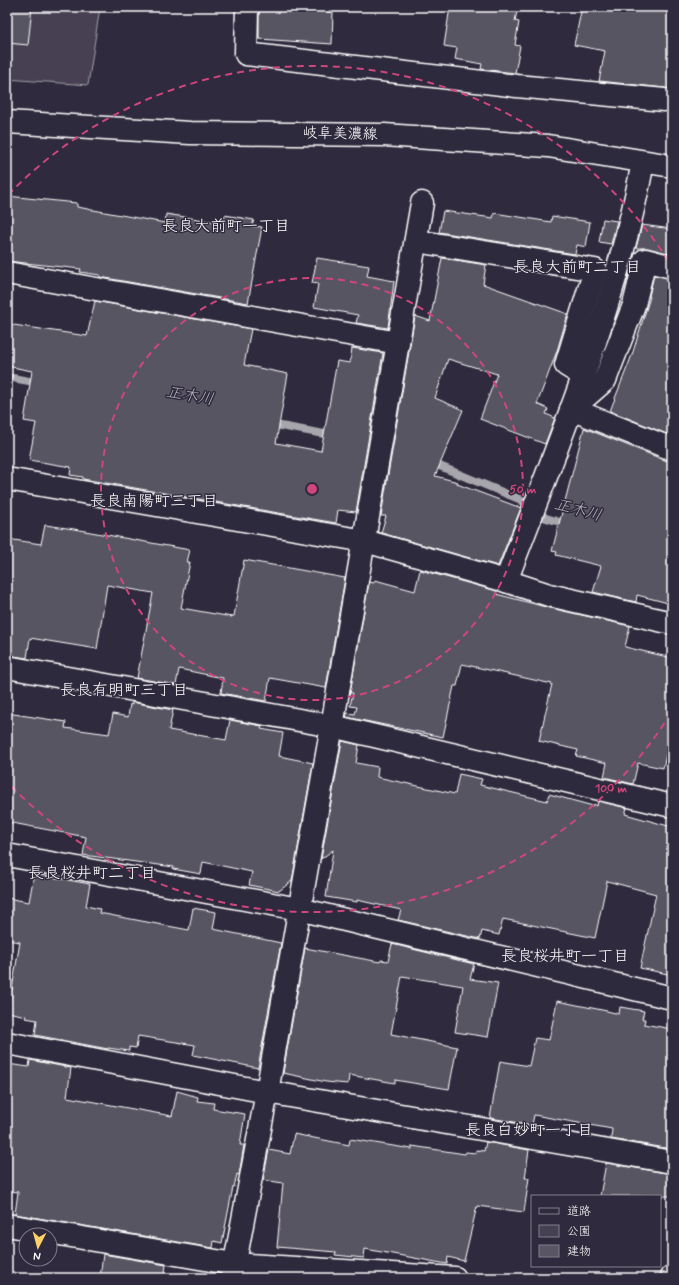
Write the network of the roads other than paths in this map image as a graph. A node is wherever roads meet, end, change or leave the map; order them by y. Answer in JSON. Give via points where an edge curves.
{"nodes":[{"id":1,"x":247,"y":7,"type":"edge"},
{"id":2,"x":664,"y":100,"type":"dead end"},
{"id":3,"x":7,"y":122,"type":"edge"},
{"id":4,"x":642,"y":162,"type":"junction"},
{"id":5,"x":672,"y":166,"type":"edge"},
{"id":6,"x":422,"y":203,"type":"dead end"},
{"id":7,"x":416,"y":241,"type":"junction"},
{"id":8,"x":672,"y":267,"type":"edge"},
{"id":9,"x":7,"y":273,"type":"edge"},
{"id":10,"x":398,"y":343,"type":"junction"},
{"id":11,"x":584,"y":376,"type":"junction"},
{"id":12,"x":571,"y":409,"type":"junction"},
{"id":13,"x":672,"y":449,"type":"edge"},
{"id":14,"x":7,"y":479,"type":"edge"},
{"id":15,"x":365,"y":541,"type":"junction"},
{"id":16,"x":506,"y":581,"type":"junction"},
{"id":17,"x":672,"y":623,"type":"edge"},
{"id":18,"x":7,"y":667,"type":"edge"},
{"id":19,"x":332,"y":726,"type":"junction"},
{"id":20,"x":672,"y":806,"type":"edge"},
{"id":21,"x":7,"y":855,"type":"edge"},
{"id":22,"x":299,"y":910,"type":"junction"},
{"id":23,"x":672,"y":998,"type":"edge"},
{"id":24,"x":7,"y":1042,"type":"edge"},
{"id":25,"x":267,"y":1092,"type":"junction"},
{"id":26,"x":672,"y":1162,"type":"edge"},
{"id":27,"x":7,"y":1225,"type":"edge"},
{"id":28,"x":233,"y":1271,"type":"edge"},
{"id":29,"x":455,"y":1278,"type":"edge"}],
"edges":[{"from":1,"to":2,"type":"street","via":[[246,54],[517,86]]},
{"from":3,"to":4,"type":"street","name":"岐阜美濃線","via":[[190,133],[384,134],[548,146]]},
{"from":4,"to":5,"type":"street","name":"岐阜美濃線"},
{"from":4,"to":11,"type":"street","via":[[635,203]]},
{"from":6,"to":7,"type":"street"},
{"from":7,"to":10,"type":"street"},
{"from":7,"to":11,"type":"street","via":[[595,270],[566,365]]},
{"from":8,"to":12,"type":"street","via":[[645,260],[634,305],[605,380]]},
{"from":9,"to":10,"type":"street"},
{"from":10,"to":15,"type":"street"},
{"from":11,"to":12,"type":"street"},
{"from":12,"to":13,"type":"street"},
{"from":12,"to":16,"type":"street"},
{"from":14,"to":15,"type":"street"},
{"from":15,"to":16,"type":"street"},
{"from":15,"to":19,"type":"street"},
{"from":16,"to":17,"type":"street","via":[[549,595]]},
{"from":18,"to":19,"type":"street"},
{"from":19,"to":20,"type":"street"},
{"from":19,"to":22,"type":"street"},
{"from":21,"to":22,"type":"street"},
{"from":22,"to":23,"type":"street"},
{"from":22,"to":25,"type":"street"},
{"from":24,"to":25,"type":"street"},
{"from":25,"to":26,"type":"street"},
{"from":25,"to":28,"type":"street"},
{"from":27,"to":28,"type":"street"},
{"from":28,"to":29,"type":"street"}]}
